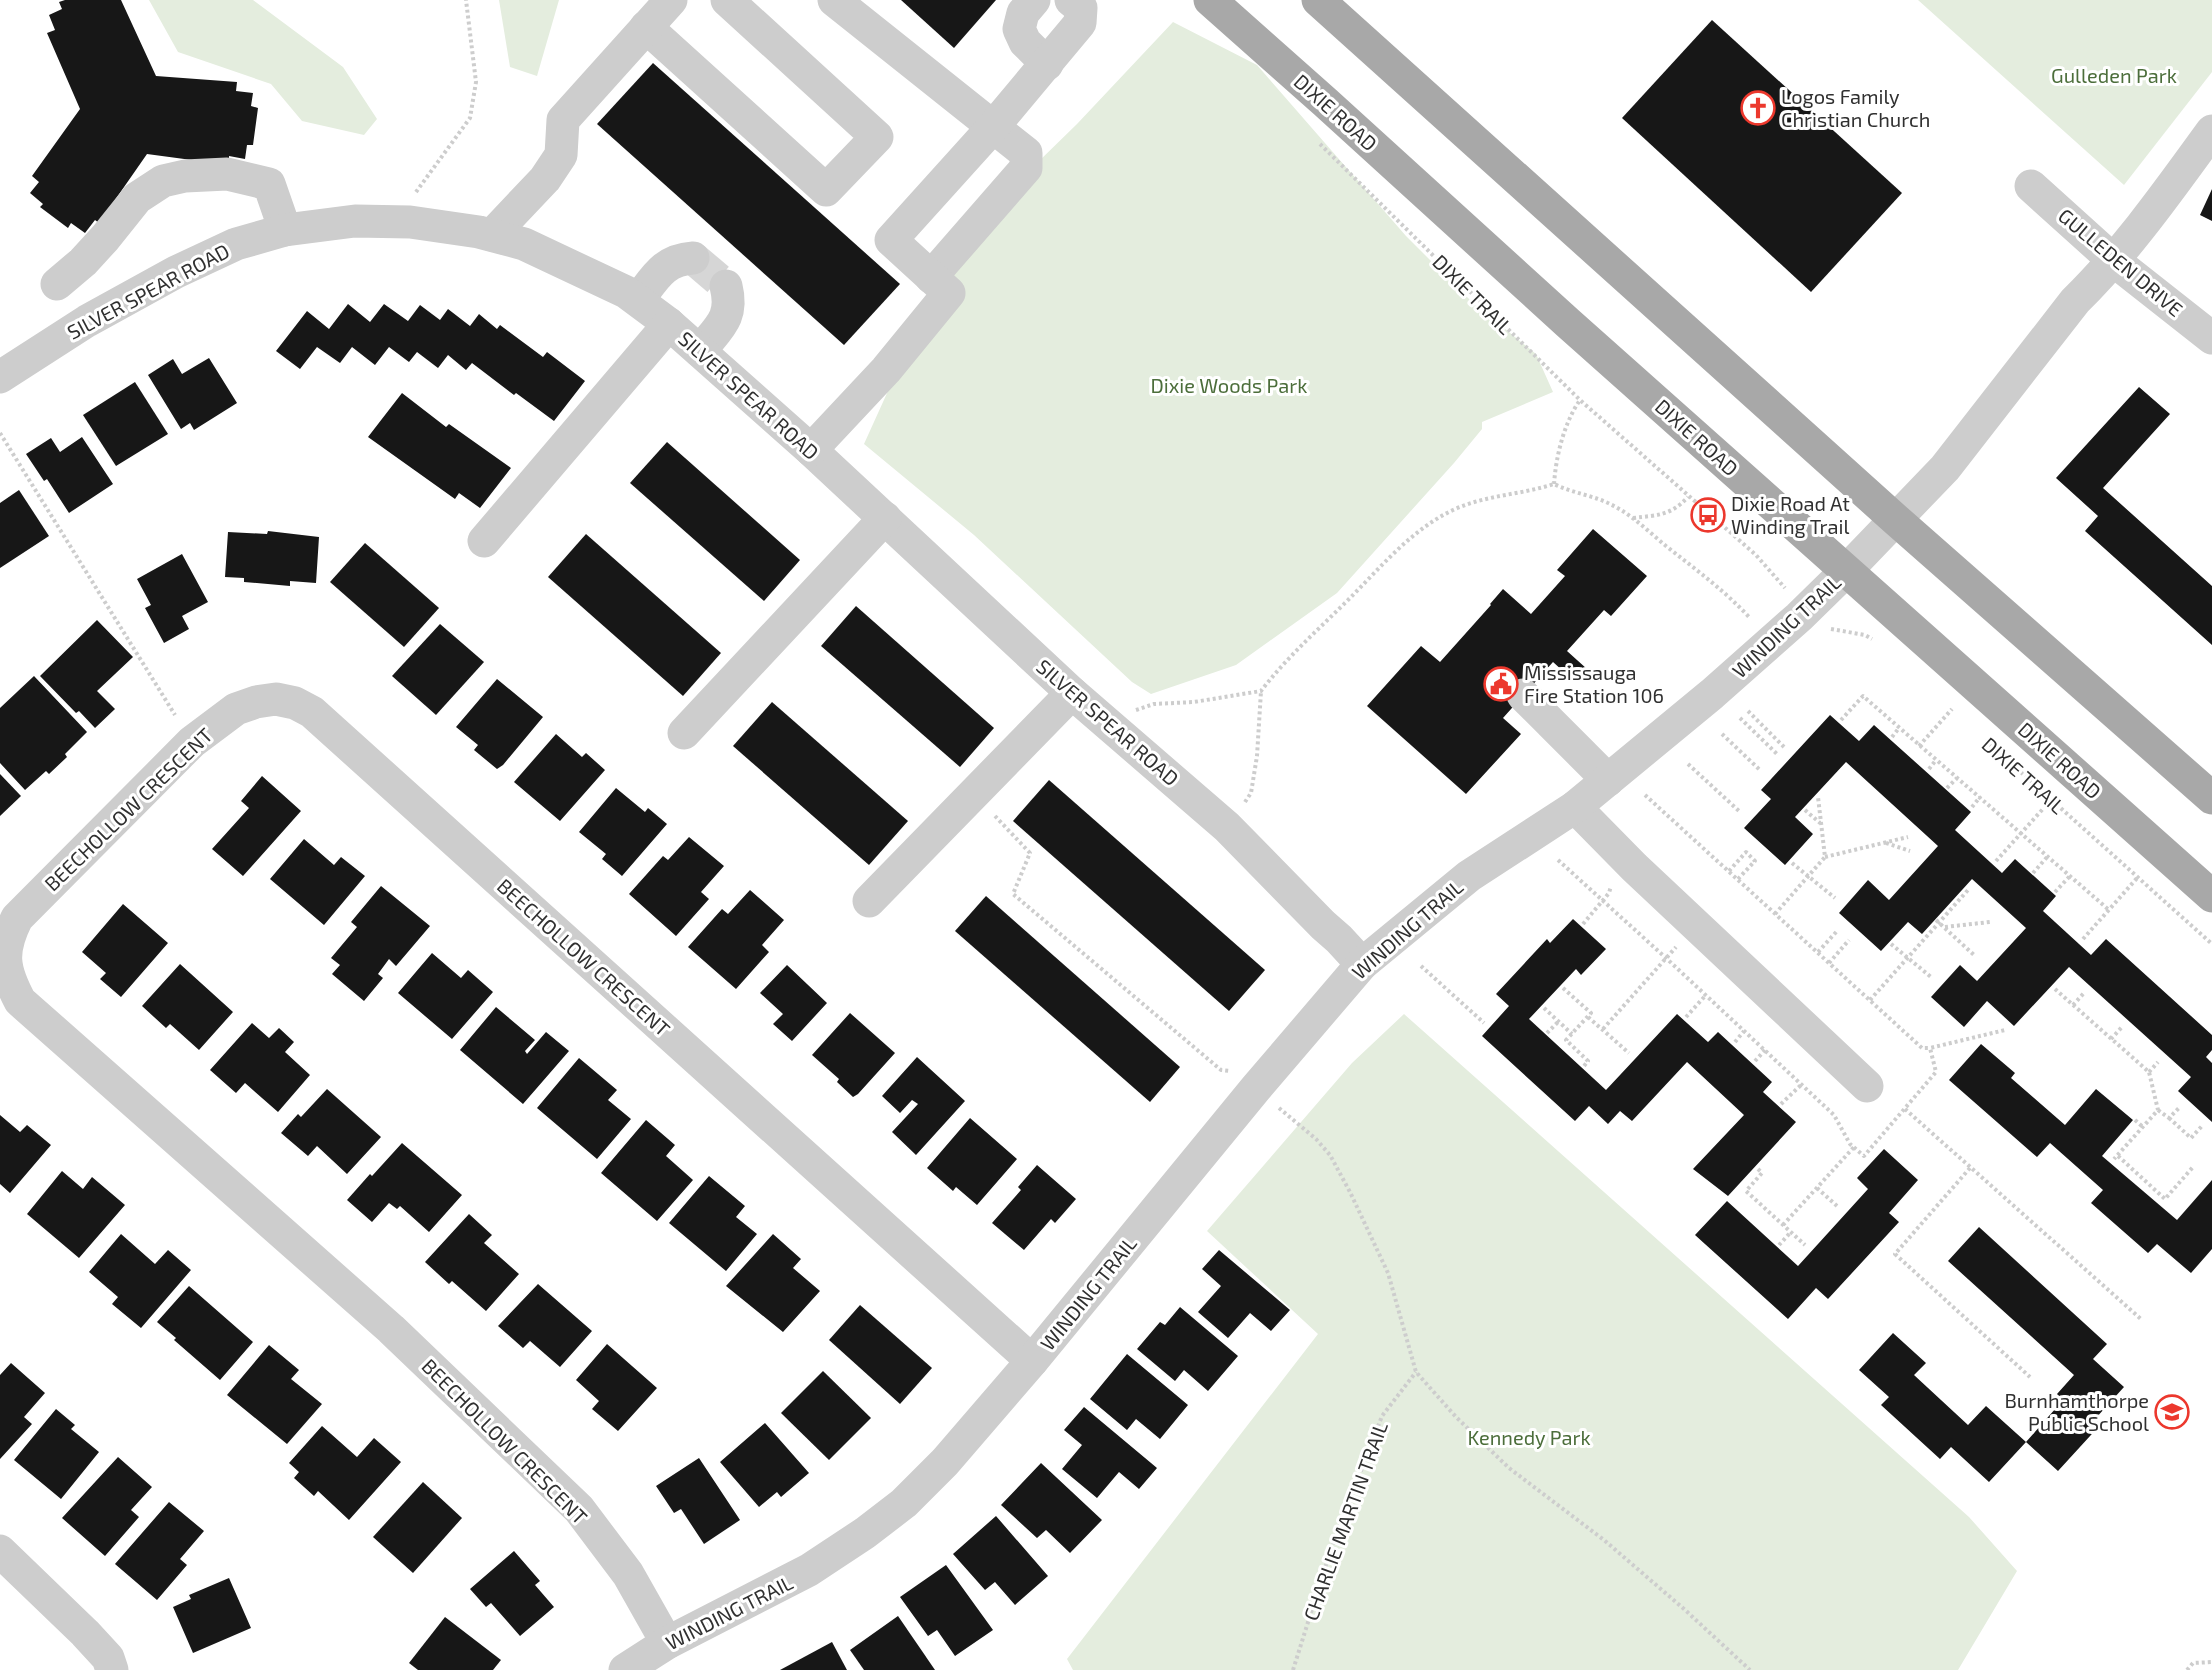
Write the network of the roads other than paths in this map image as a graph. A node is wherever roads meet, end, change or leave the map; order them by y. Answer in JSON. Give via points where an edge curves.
{"nodes":[{"id":1,"x":670,"y":0,"type":"edge"},
{"id":2,"x":728,"y":0,"type":"edge"},
{"id":3,"x":834,"y":0,"type":"edge"},
{"id":4,"x":1034,"y":0,"type":"edge"},
{"id":5,"x":1210,"y":0,"type":"edge"},
{"id":6,"x":1318,"y":0,"type":"edge"},
{"id":7,"x":1080,"y":3,"type":"edge"},
{"id":8,"x":646,"y":27,"type":"junction"},
{"id":9,"x":1047,"y":63,"type":"junction"},
{"id":10,"x":993,"y":127,"type":"junction"},
{"id":11,"x":2212,"y":131,"type":"edge"},
{"id":12,"x":2031,"y":186,"type":"dead end"},
{"id":13,"x":285,"y":230,"type":"junction"},
{"id":14,"x":492,"y":236,"type":"junction"},
{"id":15,"x":693,"y":258,"type":"dead end"},
{"id":16,"x":2113,"y":260,"type":"junction"},
{"id":17,"x":931,"y":277,"type":"junction"},
{"id":18,"x":57,"y":284,"type":"dead end"},
{"id":19,"x":726,"y":286,"type":"dead end"},
{"id":20,"x":638,"y":300,"type":"junction"},
{"id":21,"x":669,"y":324,"type":"junction"},
{"id":22,"x":2212,"y":338,"type":"edge"},
{"id":23,"x":700,"y":351,"type":"junction"},
{"id":24,"x":0,"y":377,"type":"edge"},
{"id":25,"x":811,"y":450,"type":"junction"},
{"id":26,"x":885,"y":518,"type":"junction"},
{"id":27,"x":1895,"y":519,"type":"junction"},
{"id":28,"x":484,"y":540,"type":"dead end"},
{"id":29,"x":1847,"y":570,"type":"junction"},
{"id":30,"x":1072,"y":693,"type":"junction"},
{"id":31,"x":1523,"y":695,"type":"dead end"},
{"id":32,"x":684,"y":733,"type":"dead end"},
{"id":33,"x":1608,"y":780,"type":"junction"},
{"id":34,"x":2212,"y":798,"type":"edge"},
{"id":35,"x":1575,"y":807,"type":"junction"},
{"id":36,"x":2212,"y":896,"type":"edge"},
{"id":37,"x":869,"y":901,"type":"dead end"},
{"id":38,"x":1362,"y":964,"type":"junction"},
{"id":39,"x":1867,"y":1086,"type":"dead end"},
{"id":40,"x":1032,"y":1362,"type":"junction"},
{"id":41,"x":0,"y":1551,"type":"edge"},
{"id":42,"x":667,"y":1643,"type":"junction"},
{"id":43,"x":112,"y":1670,"type":"edge"},
{"id":44,"x":625,"y":1670,"type":"edge"}],
"edges":[{"from":1,"to":8,"type":"street"},
{"from":2,"to":8,"type":"street","via":[[877,137],[826,190]]},
{"from":3,"to":10,"type":"street"},
{"from":4,"to":9,"type":"street","via":[[1023,13],[1019,29],[1025,42]]},
{"from":5,"to":29,"type":"main road","name":"DIXIE ROAD"},
{"from":6,"to":27,"type":"main road"},
{"from":7,"to":9,"type":"street","via":[[1080,23]]},
{"from":8,"to":14,"type":"street","via":[[563,120],[561,154],[546,179]]},
{"from":9,"to":10,"type":"street"},
{"from":10,"to":17,"type":"street","via":[[1026,153],[1026,168]]},
{"from":10,"to":17,"type":"street","via":[[891,240]]},
{"from":11,"to":16,"type":"street","name":"WINDING TRAIL"},
{"from":12,"to":16,"type":"street","name":"GULLEDEN DRIVE"},
{"from":13,"to":14,"type":"street","name":"SILVER SPEAR ROAD","via":[[355,221],[410,222]]},
{"from":13,"to":18,"type":"street","via":[[269,184],[227,174],[163,181],[136,198],[83,262]]},
{"from":13,"to":24,"type":"street","name":"SILVER SPEAR ROAD","via":[[236,244],[176,272],[87,321]]},
{"from":14,"to":20,"type":"street","name":"SILVER SPEAR ROAD","via":[[534,248]]},
{"from":15,"to":20,"type":"street","via":[[662,268]]},
{"from":16,"to":22,"type":"street","name":"GULLEDEN DRIVE"},
{"from":16,"to":27,"type":"street","name":"WINDING TRAIL","via":[[2074,302],[1945,468]]},
{"from":17,"to":25,"type":"street","via":[[949,293],[886,370]]},
{"from":19,"to":23,"type":"street","via":[[730,303],[725,318]]},
{"from":20,"to":21,"type":"street","name":"SILVER SPEAR ROAD"},
{"from":21,"to":23,"type":"street","name":"SILVER SPEAR ROAD"},
{"from":21,"to":28,"type":"street"},
{"from":23,"to":25,"type":"street","name":"SILVER SPEAR ROAD"},
{"from":25,"to":26,"type":"street","name":"SILVER SPEAR ROAD"},
{"from":26,"to":30,"type":"street","name":"SILVER SPEAR ROAD"},
{"from":26,"to":32,"type":"street"},
{"from":27,"to":29,"type":"street","name":"WINDING TRAIL"},
{"from":27,"to":34,"type":"main road"},
{"from":29,"to":33,"type":"street","name":"WINDING TRAIL","via":[[1712,694]]},
{"from":29,"to":36,"type":"main road","name":"DIXIE ROAD"},
{"from":30,"to":37,"type":"street"},
{"from":30,"to":38,"type":"street","name":"SILVER SPEAR ROAD","via":[[1227,827]]},
{"from":31,"to":33,"type":"street"},
{"from":33,"to":35,"type":"street","name":"WINDING TRAIL"},
{"from":35,"to":38,"type":"street","name":"WINDING TRAIL","via":[[1469,876]]},
{"from":35,"to":39,"type":"street"},
{"from":38,"to":40,"type":"street","name":"WINDING TRAIL"},
{"from":40,"to":42,"type":"street","name":"WINDING TRAIL","via":[[945,1462],[904,1503],[866,1533],[809,1570]]},
{"from":40,"to":42,"type":"street","name":"BEECHOLLOW CRESCENT","via":[[312,712],[276,699],[256,702],[236,709],[192,742],[17,918],[6,947],[8,980],[20,1001],[391,1329],[579,1509],[628,1574]]},
{"from":41,"to":43,"type":"street","via":[[85,1633],[108,1658]]},
{"from":42,"to":44,"type":"street","name":"WINDING TRAIL"}]}
